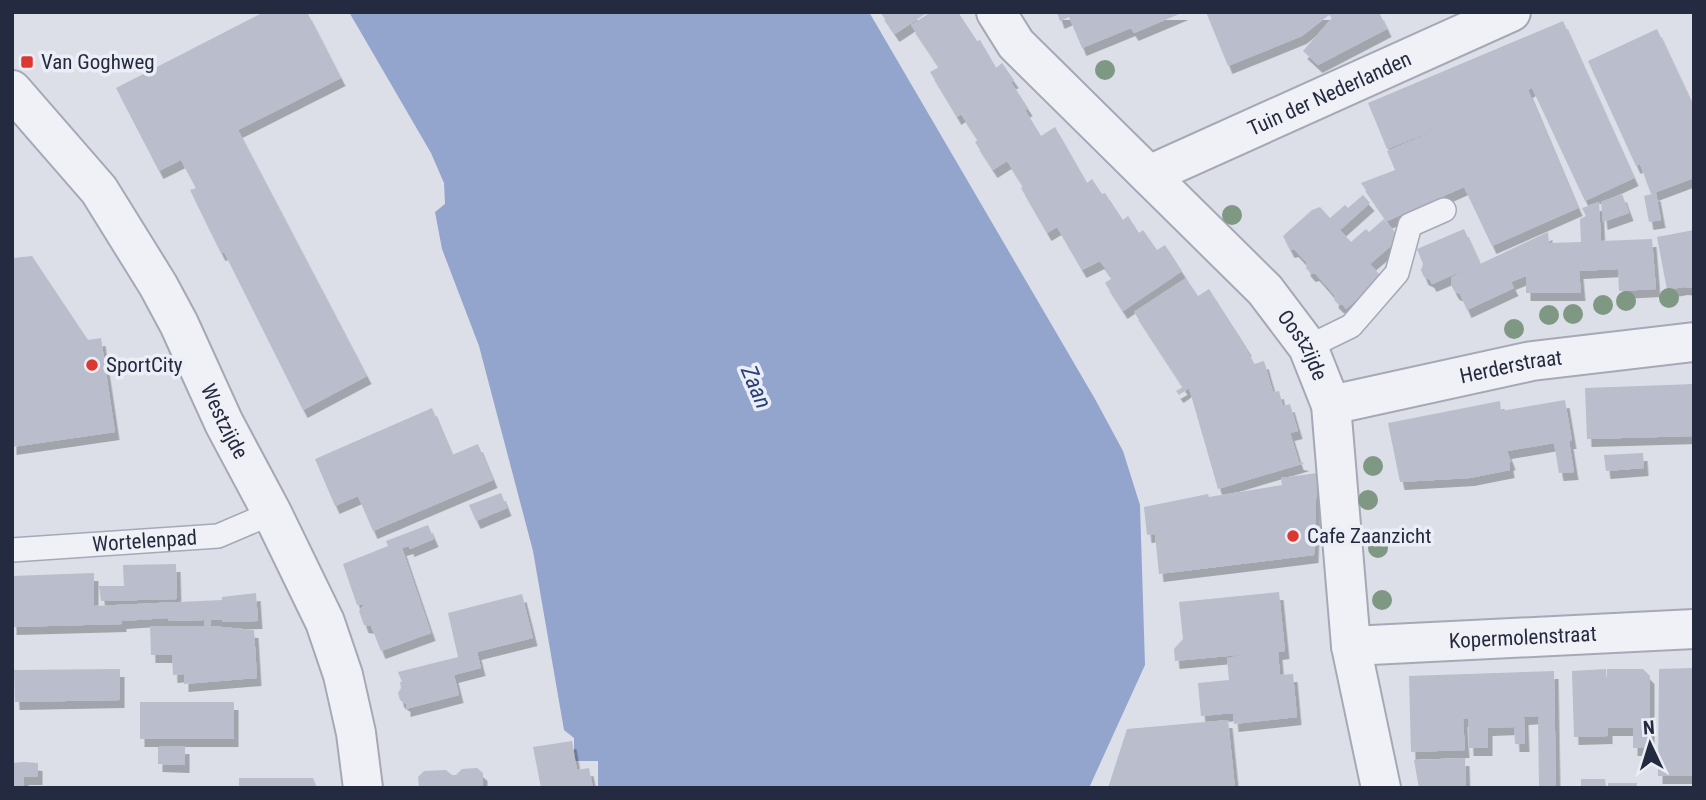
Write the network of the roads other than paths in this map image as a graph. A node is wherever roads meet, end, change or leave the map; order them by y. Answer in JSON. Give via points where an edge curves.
{"nodes":[{"id":1,"x":996,"y":12,"type":"edge"},
{"id":2,"x":1511,"y":12,"type":"edge"},
{"id":3,"x":12,"y":90,"type":"edge"},
{"id":4,"x":1149,"y":175,"type":"junction"},
{"id":5,"x":1444,"y":210,"type":"dead end"},
{"id":6,"x":1694,"y":342,"type":"edge"},
{"id":7,"x":1308,"y":347,"type":"junction"},
{"id":8,"x":1331,"y":405,"type":"junction"},
{"id":9,"x":272,"y":513,"type":"junction"},
{"id":10,"x":12,"y":550,"type":"edge"},
{"id":11,"x":1694,"y":629,"type":"edge"},
{"id":12,"x":1351,"y":646,"type":"junction"},
{"id":13,"x":363,"y":788,"type":"edge"},
{"id":14,"x":1381,"y":788,"type":"edge"}],
"edges":[{"from":1,"to":4,"type":"street","name":"Oostzijde","via":[[1016,44]]},
{"from":2,"to":4,"type":"street","name":"Tuin der Nederlanden"},
{"from":3,"to":9,"type":"street","name":"Westzijde","via":[[99,190],[159,285]]},
{"from":4,"to":7,"type":"street","name":"Oostzijde","via":[[1265,290]]},
{"from":5,"to":7,"type":"lane","via":[[1410,225],[1397,273],[1352,326]]},
{"from":6,"to":8,"type":"street","name":"Herderstraat","via":[[1532,361]]},
{"from":7,"to":8,"type":"street","name":"Oostzijde"},
{"from":8,"to":12,"type":"street","name":"Oostzijde"},
{"from":9,"to":10,"type":"lane","name":"Wortelenpad","via":[[218,536]]},
{"from":9,"to":13,"type":"street","name":"Westzijde","via":[[325,622],[343,674]]},
{"from":11,"to":12,"type":"street","name":"Kopermolenstraat"},
{"from":12,"to":14,"type":"street","name":"Oostzijde"}]}
